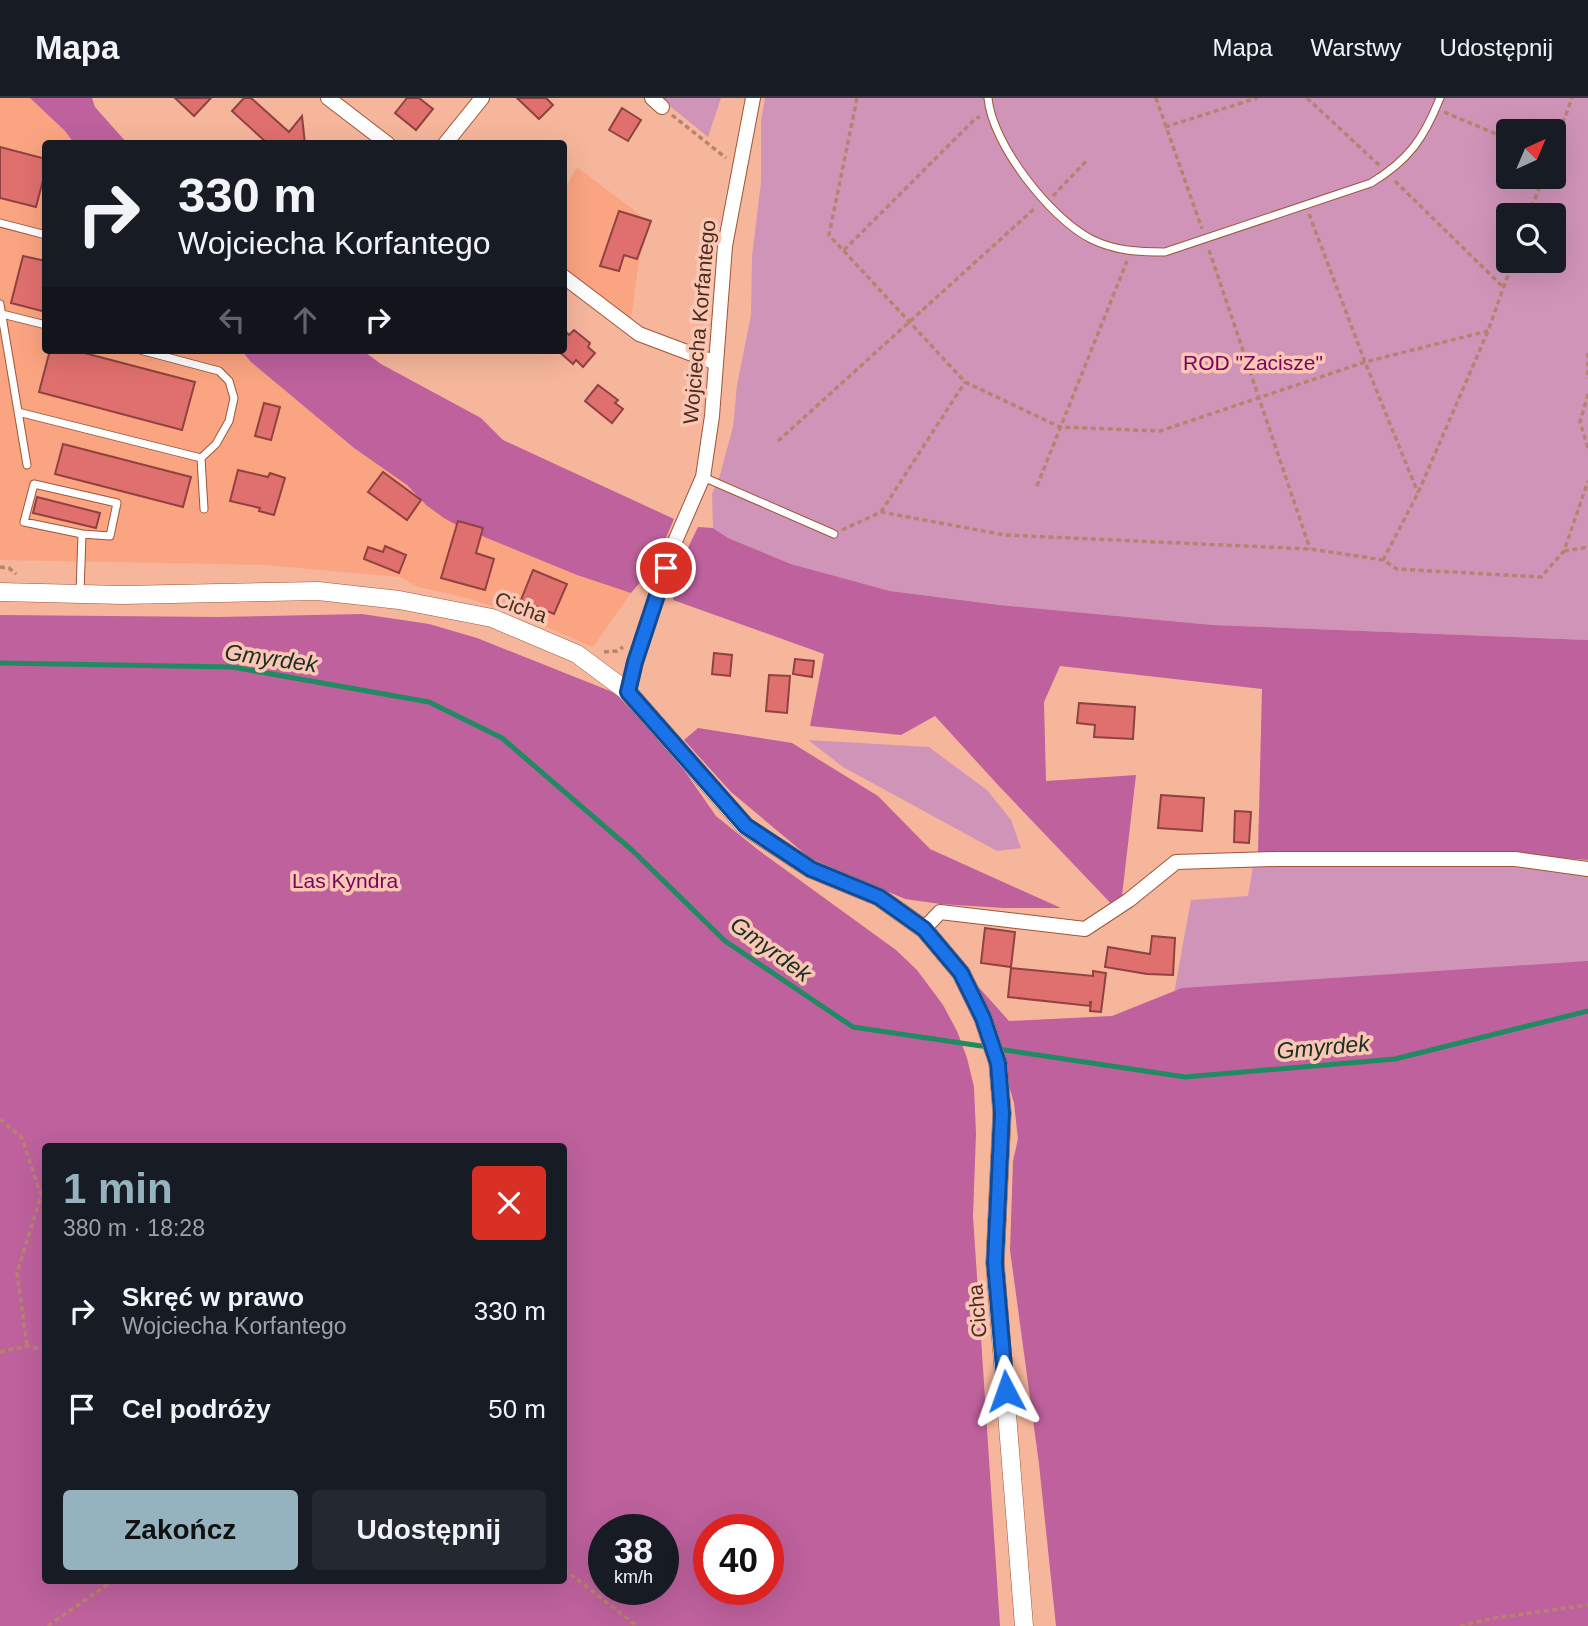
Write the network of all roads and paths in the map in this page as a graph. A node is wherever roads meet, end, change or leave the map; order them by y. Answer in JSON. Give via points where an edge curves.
{"nodes":[{"id":1,"x":328,"y":98,"type":"edge"},
{"id":2,"x":482,"y":98,"type":"edge"},
{"id":3,"x":753,"y":98,"type":"edge"},
{"id":4,"x":857,"y":98,"type":"edge"},
{"id":5,"x":988,"y":98,"type":"edge"},
{"id":6,"x":1156,"y":98,"type":"edge"},
{"id":7,"x":1257,"y":98,"type":"edge"},
{"id":8,"x":1307,"y":98,"type":"edge"},
{"id":9,"x":1440,"y":98,"type":"edge"},
{"id":10,"x":1572,"y":98,"type":"edge"},
{"id":11,"x":657,"y":102,"type":"edge"},
{"id":12,"x":1436,"y":108,"type":"junction"},
{"id":13,"x":990,"y":113,"type":"junction"},
{"id":14,"x":1564,"y":119,"type":"edge"},
{"id":15,"x":1165,"y":127,"type":"junction"},
{"id":16,"x":1496,"y":134,"type":"edge"},
{"id":17,"x":383,"y":140,"type":"edge"},
{"id":18,"x":447,"y":140,"type":"edge"},
{"id":19,"x":1088,"y":159,"type":"dead end"},
{"id":20,"x":738,"y":168,"type":"junction"},
{"id":21,"x":1387,"y":173,"type":"junction"},
{"id":22,"x":1046,"y":201,"type":"junction"},
{"id":23,"x":1306,"y":205,"type":"junction"},
{"id":24,"x":0,"y":223,"type":"edge"},
{"id":25,"x":42,"y":234,"type":"edge"},
{"id":26,"x":1205,"y":240,"type":"junction"},
{"id":27,"x":844,"y":250,"type":"junction"},
{"id":28,"x":1130,"y":252,"type":"junction"},
{"id":29,"x":1508,"y":273,"type":"edge"},
{"id":30,"x":567,"y":279,"type":"edge"},
{"id":31,"x":1503,"y":287,"type":"junction"},
{"id":32,"x":0,"y":304,"type":"edge"},
{"id":33,"x":2,"y":314,"type":"edge"},
{"id":34,"x":910,"y":323,"type":"junction"},
{"id":35,"x":42,"y":324,"type":"edge"},
{"id":36,"x":1488,"y":331,"type":"junction"},
{"id":37,"x":1588,"y":353,"type":"edge"},
{"id":38,"x":155,"y":354,"type":"edge"},
{"id":39,"x":1365,"y":362,"type":"junction"},
{"id":40,"x":716,"y":363,"type":"junction"},
{"id":41,"x":1588,"y":379,"type":"edge"},
{"id":42,"x":965,"y":382,"type":"junction"},
{"id":43,"x":1588,"y":394,"type":"edge"},
{"id":44,"x":1258,"y":398,"type":"junction"},
{"id":45,"x":18,"y":412,"type":"junction"},
{"id":46,"x":1060,"y":427,"type":"junction"},
{"id":47,"x":778,"y":441,"type":"dead end"},
{"id":48,"x":1588,"y":448,"type":"edge"},
{"id":49,"x":201,"y":458,"type":"junction"},
{"id":50,"x":27,"y":465,"type":"dead end"},
{"id":51,"x":703,"y":477,"type":"junction"},
{"id":52,"x":1588,"y":481,"type":"edge"},
{"id":53,"x":1037,"y":486,"type":"dead end"},
{"id":54,"x":1418,"y":493,"type":"junction"},
{"id":55,"x":204,"y":509,"type":"dead end"},
{"id":56,"x":881,"y":512,"type":"junction"},
{"id":57,"x":82,"y":534,"type":"junction"},
{"id":58,"x":834,"y":534,"type":"joint"},
{"id":59,"x":674,"y":546,"type":"dead end"},
{"id":60,"x":1588,"y":547,"type":"edge"},
{"id":61,"x":1310,"y":550,"type":"junction"},
{"id":62,"x":1564,"y":551,"type":"junction"},
{"id":63,"x":1383,"y":560,"type":"junction"},
{"id":64,"x":666,"y":568,"type":"dead end"},
{"id":65,"x":0,"y":592,"type":"edge"},
{"id":66,"x":79,"y":594,"type":"junction"},
{"id":67,"x":628,"y":692,"type":"junction"},
{"id":68,"x":1588,"y":869,"type":"edge"},
{"id":69,"x":924,"y":929,"type":"junction"},
{"id":70,"x":0,"y":1119,"type":"edge"},
{"id":71,"x":27,"y":1346,"type":"junction"},
{"id":72,"x":42,"y":1349,"type":"edge"},
{"id":73,"x":0,"y":1352,"type":"edge"},
{"id":74,"x":567,"y":1571,"type":"edge"},
{"id":75,"x":108,"y":1584,"type":"edge"},
{"id":76,"x":1588,"y":1605,"type":"edge"},
{"id":77,"x":48,"y":1626,"type":"edge"},
{"id":78,"x":637,"y":1626,"type":"edge"},
{"id":79,"x":1024,"y":1626,"type":"edge"},
{"id":80,"x":1460,"y":1626,"type":"edge"}],
"edges":[{"from":1,"to":17,"type":"street"},
{"from":2,"to":18,"type":"street"},
{"from":3,"to":20,"type":"street","name":"Wojciecha Korfantego"},
{"from":4,"to":27,"type":"path","via":[[829,234]]},
{"from":5,"to":13,"type":"lane"},
{"from":6,"to":15,"type":"path"},
{"from":7,"to":15,"type":"path"},
{"from":8,"to":21,"type":"path"},
{"from":9,"to":12,"type":"lane"},
{"from":10,"to":14,"type":"path"},
{"from":11,"to":20,"type":"path"},
{"from":12,"to":16,"type":"path"},
{"from":12,"to":21,"type":"lane","via":[[1424,135]]},
{"from":13,"to":22,"type":"lane","via":[[1017,167]]},
{"from":13,"to":27,"type":"path","via":[[976,118]]},
{"from":15,"to":26,"type":"path"},
{"from":19,"to":22,"type":"path"},
{"from":20,"to":40,"type":"street","name":"Wojciecha Korfantego","via":[[725,246]]},
{"from":21,"to":23,"type":"lane"},
{"from":21,"to":31,"type":"path"},
{"from":22,"to":28,"type":"lane","via":[[1074,229]]},
{"from":22,"to":34,"type":"path"},
{"from":23,"to":26,"type":"lane"},
{"from":23,"to":39,"type":"path"},
{"from":24,"to":25,"type":"lane"},
{"from":26,"to":28,"type":"lane","via":[[1165,252]]},
{"from":26,"to":44,"type":"path"},
{"from":27,"to":34,"type":"path"},
{"from":28,"to":46,"type":"path"},
{"from":29,"to":31,"type":"path"},
{"from":30,"to":40,"type":"street","via":[[639,334]]},
{"from":31,"to":36,"type":"path"},
{"from":32,"to":33,"type":"lane"},
{"from":33,"to":35,"type":"lane"},
{"from":33,"to":45,"type":"lane"},
{"from":34,"to":42,"type":"path"},
{"from":34,"to":47,"type":"path"},
{"from":36,"to":39,"type":"path"},
{"from":36,"to":54,"type":"path"},
{"from":37,"to":41,"type":"path"},
{"from":38,"to":49,"type":"lane","via":[[219,371],[229,381],[234,398],[229,421],[216,444]]},
{"from":39,"to":44,"type":"path"},
{"from":39,"to":54,"type":"path"},
{"from":40,"to":51,"type":"street","name":"Wojciecha Korfantego"},
{"from":42,"to":46,"type":"path"},
{"from":42,"to":56,"type":"path"},
{"from":43,"to":48,"type":"path","via":[[1580,422]]},
{"from":44,"to":46,"type":"path","via":[[1160,431]]},
{"from":44,"to":61,"type":"path"},
{"from":45,"to":49,"type":"lane"},
{"from":45,"to":50,"type":"lane"},
{"from":46,"to":53,"type":"path"},
{"from":49,"to":55,"type":"lane"},
{"from":51,"to":58,"type":"lane"},
{"from":51,"to":59,"type":"street","name":"Wojciecha Korfantego"},
{"from":52,"to":62,"type":"path"},
{"from":54,"to":63,"type":"path"},
{"from":56,"to":58,"type":"path"},
{"from":56,"to":61,"type":"path","via":[[1005,535]]},
{"from":57,"to":57,"type":"lane","via":[[24,522],[34,484],[117,503],[110,537]]},
{"from":57,"to":66,"type":"lane"},
{"from":60,"to":62,"type":"path"},
{"from":61,"to":63,"type":"path"},
{"from":62,"to":63,"type":"path","via":[[1541,578],[1397,569]]},
{"from":64,"to":67,"type":"street"},
{"from":65,"to":66,"type":"street","name":"Cicha"},
{"from":66,"to":67,"type":"street","name":"Cicha","via":[[318,591],[399,600],[492,618],[577,654]]},
{"from":67,"to":69,"type":"street","name":"Cicha","via":[[746,826],[811,869],[879,897]]},
{"from":68,"to":69,"type":"street","via":[[1515,859],[1176,862],[1085,929],[940,912]]},
{"from":69,"to":79,"type":"street","name":"Cicha","via":[[961,973],[997,1061],[1002,1113],[995,1263]]},
{"from":70,"to":71,"type":"path","via":[[22,1138],[41,1195],[17,1273]]},
{"from":71,"to":72,"type":"path"},
{"from":71,"to":73,"type":"path"},
{"from":74,"to":78,"type":"path"},
{"from":75,"to":77,"type":"path"},
{"from":76,"to":80,"type":"path"}]}
